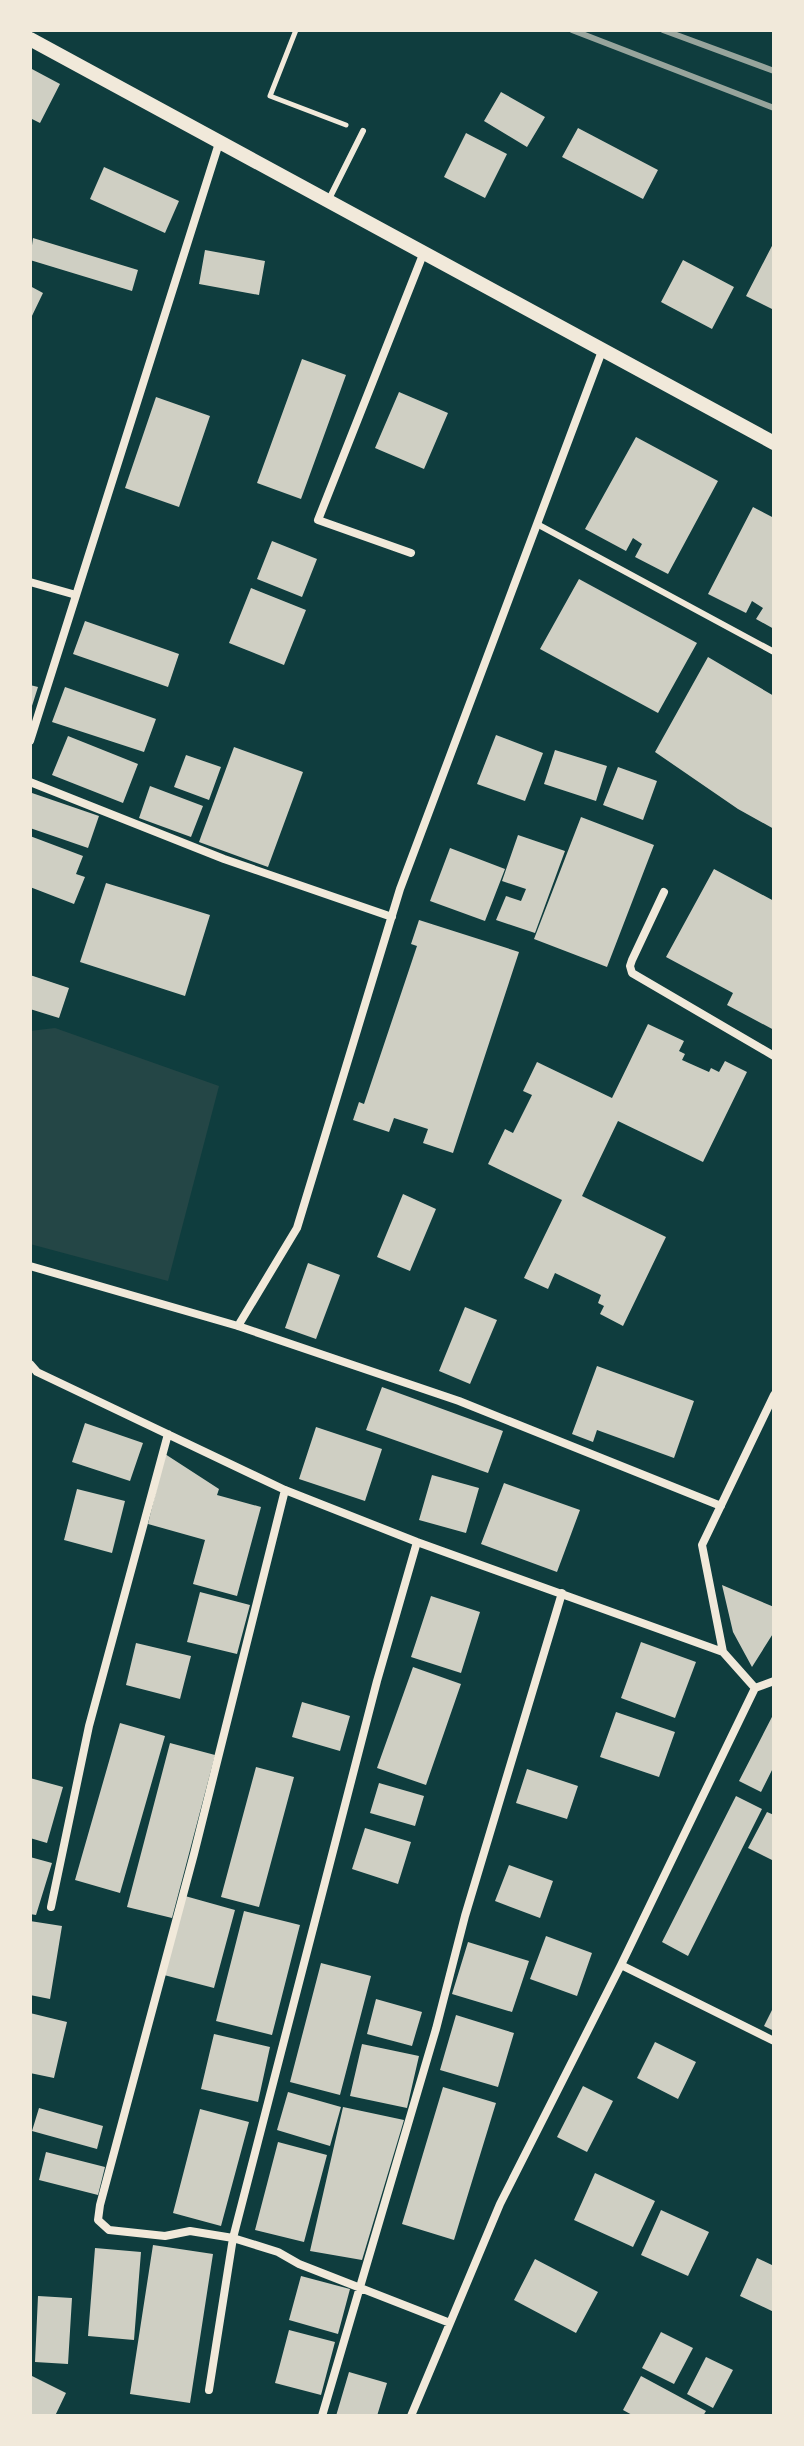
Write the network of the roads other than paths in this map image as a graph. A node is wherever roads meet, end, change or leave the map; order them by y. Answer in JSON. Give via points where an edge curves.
{"nodes":[{"id":1,"x":30,"y":39,"type":"edge"},
{"id":2,"x":363,"y":131,"type":"road end"},
{"id":3,"x":220,"y":140,"type":"junction"},
{"id":4,"x":329,"y":199,"type":"junction"},
{"id":5,"x":424,"y":252,"type":"junction"},
{"id":6,"x":602,"y":351,"type":"junction"},
{"id":7,"x":774,"y":443,"type":"edge"},
{"id":8,"x":537,"y":524,"type":"junction"},
{"id":9,"x":411,"y":553,"type":"dead end"},
{"id":10,"x":30,"y":582,"type":"edge"},
{"id":11,"x":76,"y":595,"type":"junction"},
{"id":12,"x":774,"y":652,"type":"edge"},
{"id":13,"x":30,"y":741,"type":"edge"},
{"id":14,"x":30,"y":782,"type":"edge"},
{"id":15,"x":664,"y":892,"type":"dead end"},
{"id":16,"x":392,"y":917,"type":"junction"},
{"id":17,"x":774,"y":1056,"type":"edge"},
{"id":18,"x":30,"y":1266,"type":"edge"},
{"id":19,"x":238,"y":1326,"type":"junction"},
{"id":20,"x":30,"y":1364,"type":"edge"},
{"id":21,"x":774,"y":1395,"type":"edge"},
{"id":22,"x":168,"y":1434,"type":"junction"},
{"id":23,"x":285,"y":1490,"type":"junction"},
{"id":24,"x":721,"y":1506,"type":"junction"},
{"id":25,"x":417,"y":1542,"type":"junction"},
{"id":26,"x":562,"y":1593,"type":"junction"},
{"id":27,"x":723,"y":1652,"type":"junction"},
{"id":28,"x":774,"y":1681,"type":"edge"},
{"id":29,"x":755,"y":1688,"type":"junction"},
{"id":30,"x":51,"y":1907,"type":"dead end"},
{"id":31,"x":621,"y":1965,"type":"junction"},
{"id":32,"x":774,"y":2041,"type":"edge"},
{"id":33,"x":233,"y":2238,"type":"junction"},
{"id":34,"x":361,"y":2288,"type":"junction"},
{"id":35,"x":450,"y":2323,"type":"junction"},
{"id":36,"x":209,"y":2390,"type":"dead end"},
{"id":37,"x":322,"y":2416,"type":"edge"},
{"id":38,"x":411,"y":2416,"type":"edge"}],
"edges":[{"from":1,"to":3,"type":"street"},
{"from":2,"to":4,"type":"lane"},
{"from":3,"to":4,"type":"street"},
{"from":3,"to":11,"type":"street"},
{"from":4,"to":5,"type":"street"},
{"from":5,"to":6,"type":"street"},
{"from":5,"to":9,"type":"street","via":[[318,520]]},
{"from":6,"to":7,"type":"street"},
{"from":6,"to":8,"type":"street"},
{"from":8,"to":12,"type":"lane"},
{"from":8,"to":16,"type":"street"},
{"from":10,"to":11,"type":"street"},
{"from":11,"to":13,"type":"street"},
{"from":14,"to":16,"type":"street","via":[[224,859]]},
{"from":15,"to":17,"type":"street","via":[[632,960],[632,973]]},
{"from":16,"to":19,"type":"street","via":[[297,1228]]},
{"from":18,"to":19,"type":"street"},
{"from":19,"to":24,"type":"street","via":[[459,1401]]},
{"from":20,"to":22,"type":"street"},
{"from":21,"to":24,"type":"street"},
{"from":22,"to":23,"type":"street"},
{"from":22,"to":30,"type":"street","via":[[89,1726]]},
{"from":23,"to":25,"type":"street"},
{"from":23,"to":33,"type":"street","via":[[98,2220],[109,2230],[165,2236],[190,2231]]},
{"from":24,"to":27,"type":"street","via":[[702,1545]]},
{"from":25,"to":26,"type":"street"},
{"from":25,"to":33,"type":"street"},
{"from":26,"to":27,"type":"street"},
{"from":26,"to":34,"type":"street"},
{"from":27,"to":29,"type":"street"},
{"from":28,"to":29,"type":"street"},
{"from":29,"to":31,"type":"street"},
{"from":31,"to":32,"type":"street"},
{"from":31,"to":35,"type":"street","via":[[500,2204]]},
{"from":33,"to":34,"type":"street"},
{"from":33,"to":36,"type":"street"},
{"from":34,"to":35,"type":"street"},
{"from":34,"to":37,"type":"street"},
{"from":35,"to":38,"type":"street"}]}
